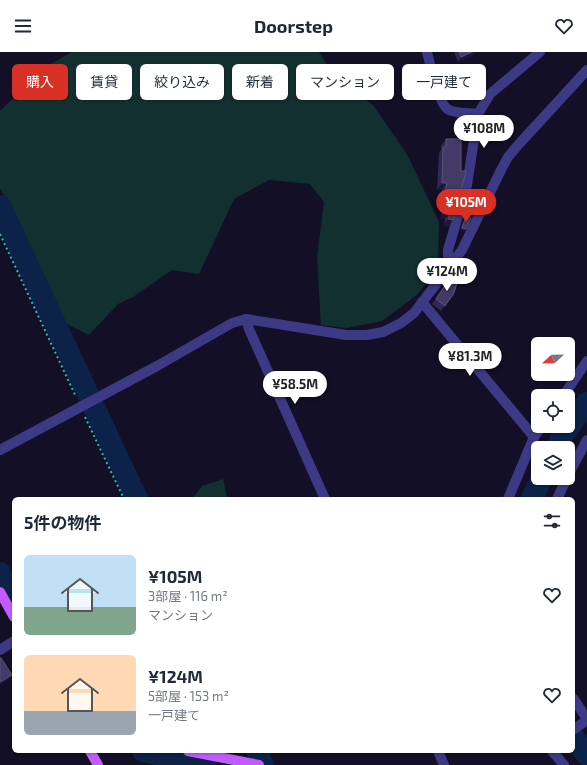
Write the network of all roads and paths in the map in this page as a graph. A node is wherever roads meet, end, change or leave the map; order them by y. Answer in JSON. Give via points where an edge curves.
{"nodes":[{"id":1,"x":427,"y":52,"type":"edge"},
{"id":2,"x":540,"y":52,"type":"edge"},
{"id":3,"x":587,"y":70,"type":"edge"},
{"id":4,"x":478,"y":114,"type":"junction"},
{"id":5,"x":0,"y":234,"type":"edge"},
{"id":6,"x":452,"y":263,"type":"junction"},
{"id":7,"x":422,"y":302,"type":"junction"},
{"id":8,"x":246,"y":319,"type":"junction"},
{"id":9,"x":587,"y":361,"type":"edge"},
{"id":10,"x":568,"y":389,"type":"edge"},
{"id":11,"x":82,"y":406,"type":"junction"},
{"id":12,"x":538,"y":433,"type":"edge"},
{"id":13,"x":536,"y":438,"type":"junction"},
{"id":14,"x":587,"y":440,"type":"edge"},
{"id":15,"x":541,"y":441,"type":"edge"},
{"id":16,"x":0,"y":450,"type":"edge"},
{"id":17,"x":575,"y":462,"type":"edge"},
{"id":18,"x":564,"y":485,"type":"edge"},
{"id":19,"x":123,"y":497,"type":"edge"},
{"id":20,"x":324,"y":497,"type":"edge"},
{"id":21,"x":509,"y":497,"type":"edge"},
{"id":22,"x":558,"y":497,"type":"edge"},
{"id":23,"x":0,"y":592,"type":"edge"},
{"id":24,"x":12,"y":613,"type":"edge"},
{"id":25,"x":12,"y":642,"type":"edge"},
{"id":26,"x":0,"y":650,"type":"edge"},
{"id":27,"x":575,"y":702,"type":"edge"},
{"id":28,"x":586,"y":721,"type":"edge"},
{"id":29,"x":575,"y":729,"type":"edge"},
{"id":30,"x":91,"y":753,"type":"edge"},
{"id":31,"x":198,"y":753,"type":"edge"},
{"id":32,"x":439,"y":753,"type":"edge"},
{"id":33,"x":554,"y":753,"type":"edge"},
{"id":34,"x":255,"y":764,"type":"edge"},
{"id":35,"x":98,"y":765,"type":"edge"},
{"id":36,"x":444,"y":765,"type":"edge"},
{"id":37,"x":564,"y":765,"type":"edge"}],
"edges":[{"from":1,"to":4,"type":"street","via":[[440,100],[445,108]]},
{"from":2,"to":4,"type":"street","via":[[490,94]]},
{"from":3,"to":6,"type":"street","via":[[508,157],[462,250]]},
{"from":4,"to":6,"type":"street","via":[[468,185],[448,250]]},
{"from":5,"to":11,"type":"path"},
{"from":6,"to":7,"type":"street"},
{"from":7,"to":8,"type":"street","via":[[414,313],[401,323],[383,332],[366,335],[346,335]]},
{"from":7,"to":13,"type":"street"},
{"from":8,"to":11,"type":"street","via":[[232,323]]},
{"from":8,"to":20,"type":"street"},
{"from":9,"to":10,"type":"street"},
{"from":11,"to":16,"type":"street"},
{"from":11,"to":19,"type":"path"},
{"from":12,"to":13,"type":"street"},
{"from":13,"to":15,"type":"path"},
{"from":13,"to":21,"type":"street"},
{"from":14,"to":17,"type":"street"},
{"from":18,"to":22,"type":"street"},
{"from":23,"to":24,"type":"main road"},
{"from":25,"to":26,"type":"street"},
{"from":27,"to":28,"type":"street"},
{"from":28,"to":29,"type":"street"},
{"from":30,"to":35,"type":"main road"},
{"from":31,"to":34,"type":"main road"},
{"from":32,"to":36,"type":"street"},
{"from":33,"to":37,"type":"street"}]}
